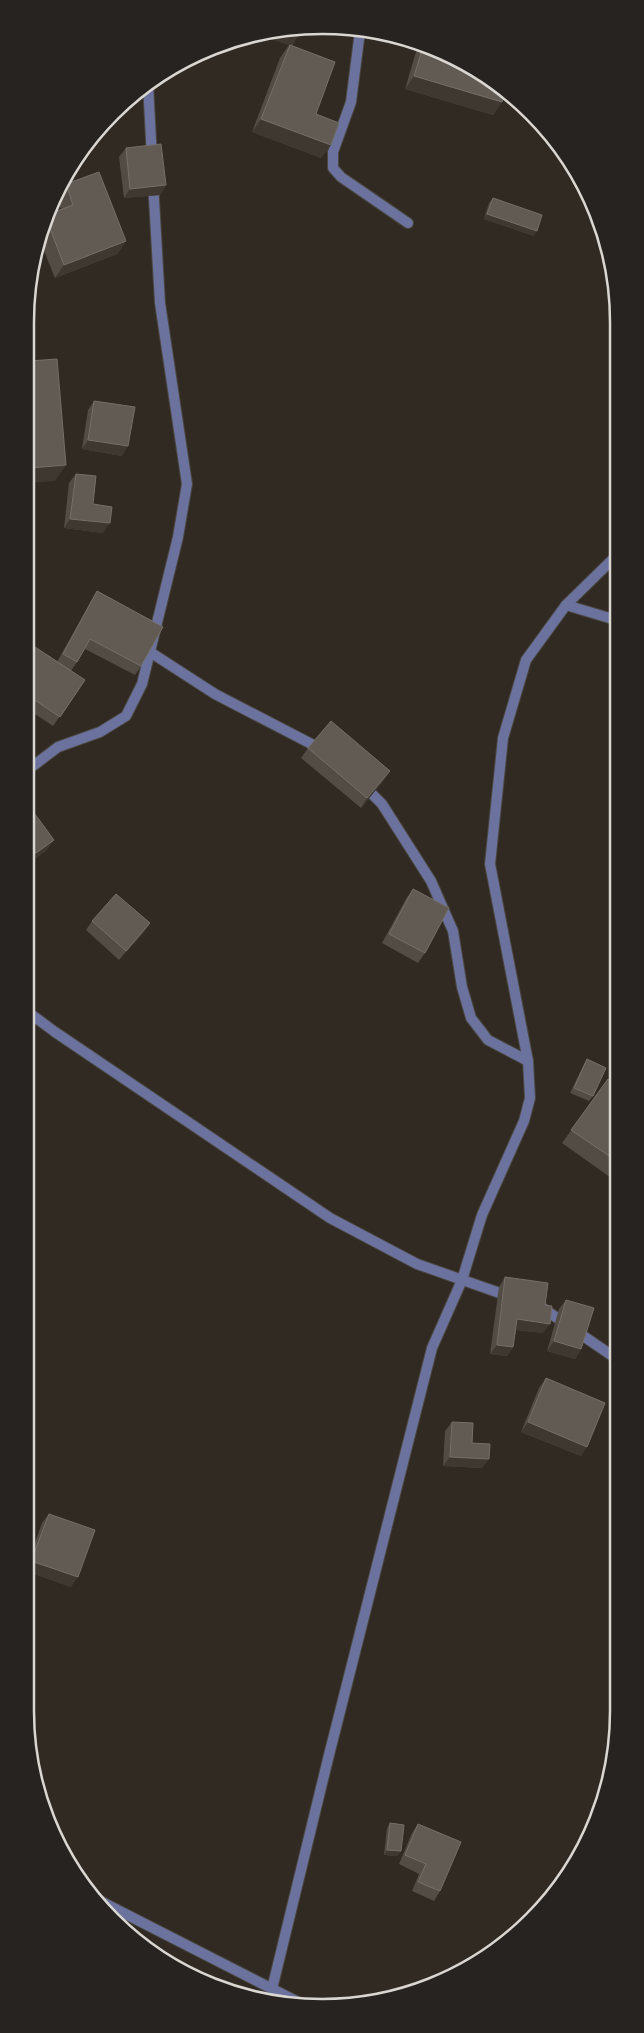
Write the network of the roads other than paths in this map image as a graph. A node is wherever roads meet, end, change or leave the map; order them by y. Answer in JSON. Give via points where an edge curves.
{"nodes":[{"id":1,"x":359,"y":36,"type":"edge"},
{"id":2,"x":148,"y":92,"type":"edge"},
{"id":3,"x":408,"y":223,"type":"dead end"},
{"id":4,"x":610,"y":562,"type":"edge"},
{"id":5,"x":566,"y":606,"type":"junction"},
{"id":6,"x":610,"y":618,"type":"edge"},
{"id":7,"x":150,"y":652,"type":"junction"},
{"id":8,"x":334,"y":756,"type":"edge"},
{"id":9,"x":34,"y":765,"type":"edge"},
{"id":10,"x":355,"y":777,"type":"edge"},
{"id":11,"x":34,"y":1016,"type":"edge"},
{"id":12,"x":528,"y":1061,"type":"junction"},
{"id":13,"x":462,"y":1280,"type":"junction"},
{"id":14,"x":610,"y":1354,"type":"edge"},
{"id":15,"x":115,"y":1912,"type":"edge"},
{"id":16,"x":272,"y":1989,"type":"junction"},
{"id":17,"x":289,"y":1998,"type":"edge"}],
"edges":[{"from":1,"to":3,"type":"street","via":[[351,102],[333,152],[333,168],[341,177]]},
{"from":2,"to":7,"type":"street","via":[[160,303],[187,484],[178,537]]},
{"from":4,"to":5,"type":"street"},
{"from":5,"to":6,"type":"street"},
{"from":5,"to":12,"type":"street","via":[[526,660],[503,738],[490,864]]},
{"from":7,"to":8,"type":"street","via":[[215,694]]},
{"from":7,"to":9,"type":"street","via":[[142,684],[126,716],[100,732],[58,747]]},
{"from":10,"to":12,"type":"street","via":[[382,804],[431,881],[453,931],[462,987],[471,1018],[488,1040]]},
{"from":11,"to":13,"type":"street","via":[[330,1218],[417,1264]]},
{"from":12,"to":13,"type":"street","via":[[530,1098],[524,1121],[482,1215]]},
{"from":13,"to":14,"type":"street","via":[[541,1307]]},
{"from":13,"to":16,"type":"street","via":[[432,1348]]},
{"from":15,"to":16,"type":"street"},
{"from":16,"to":17,"type":"street"}]}
